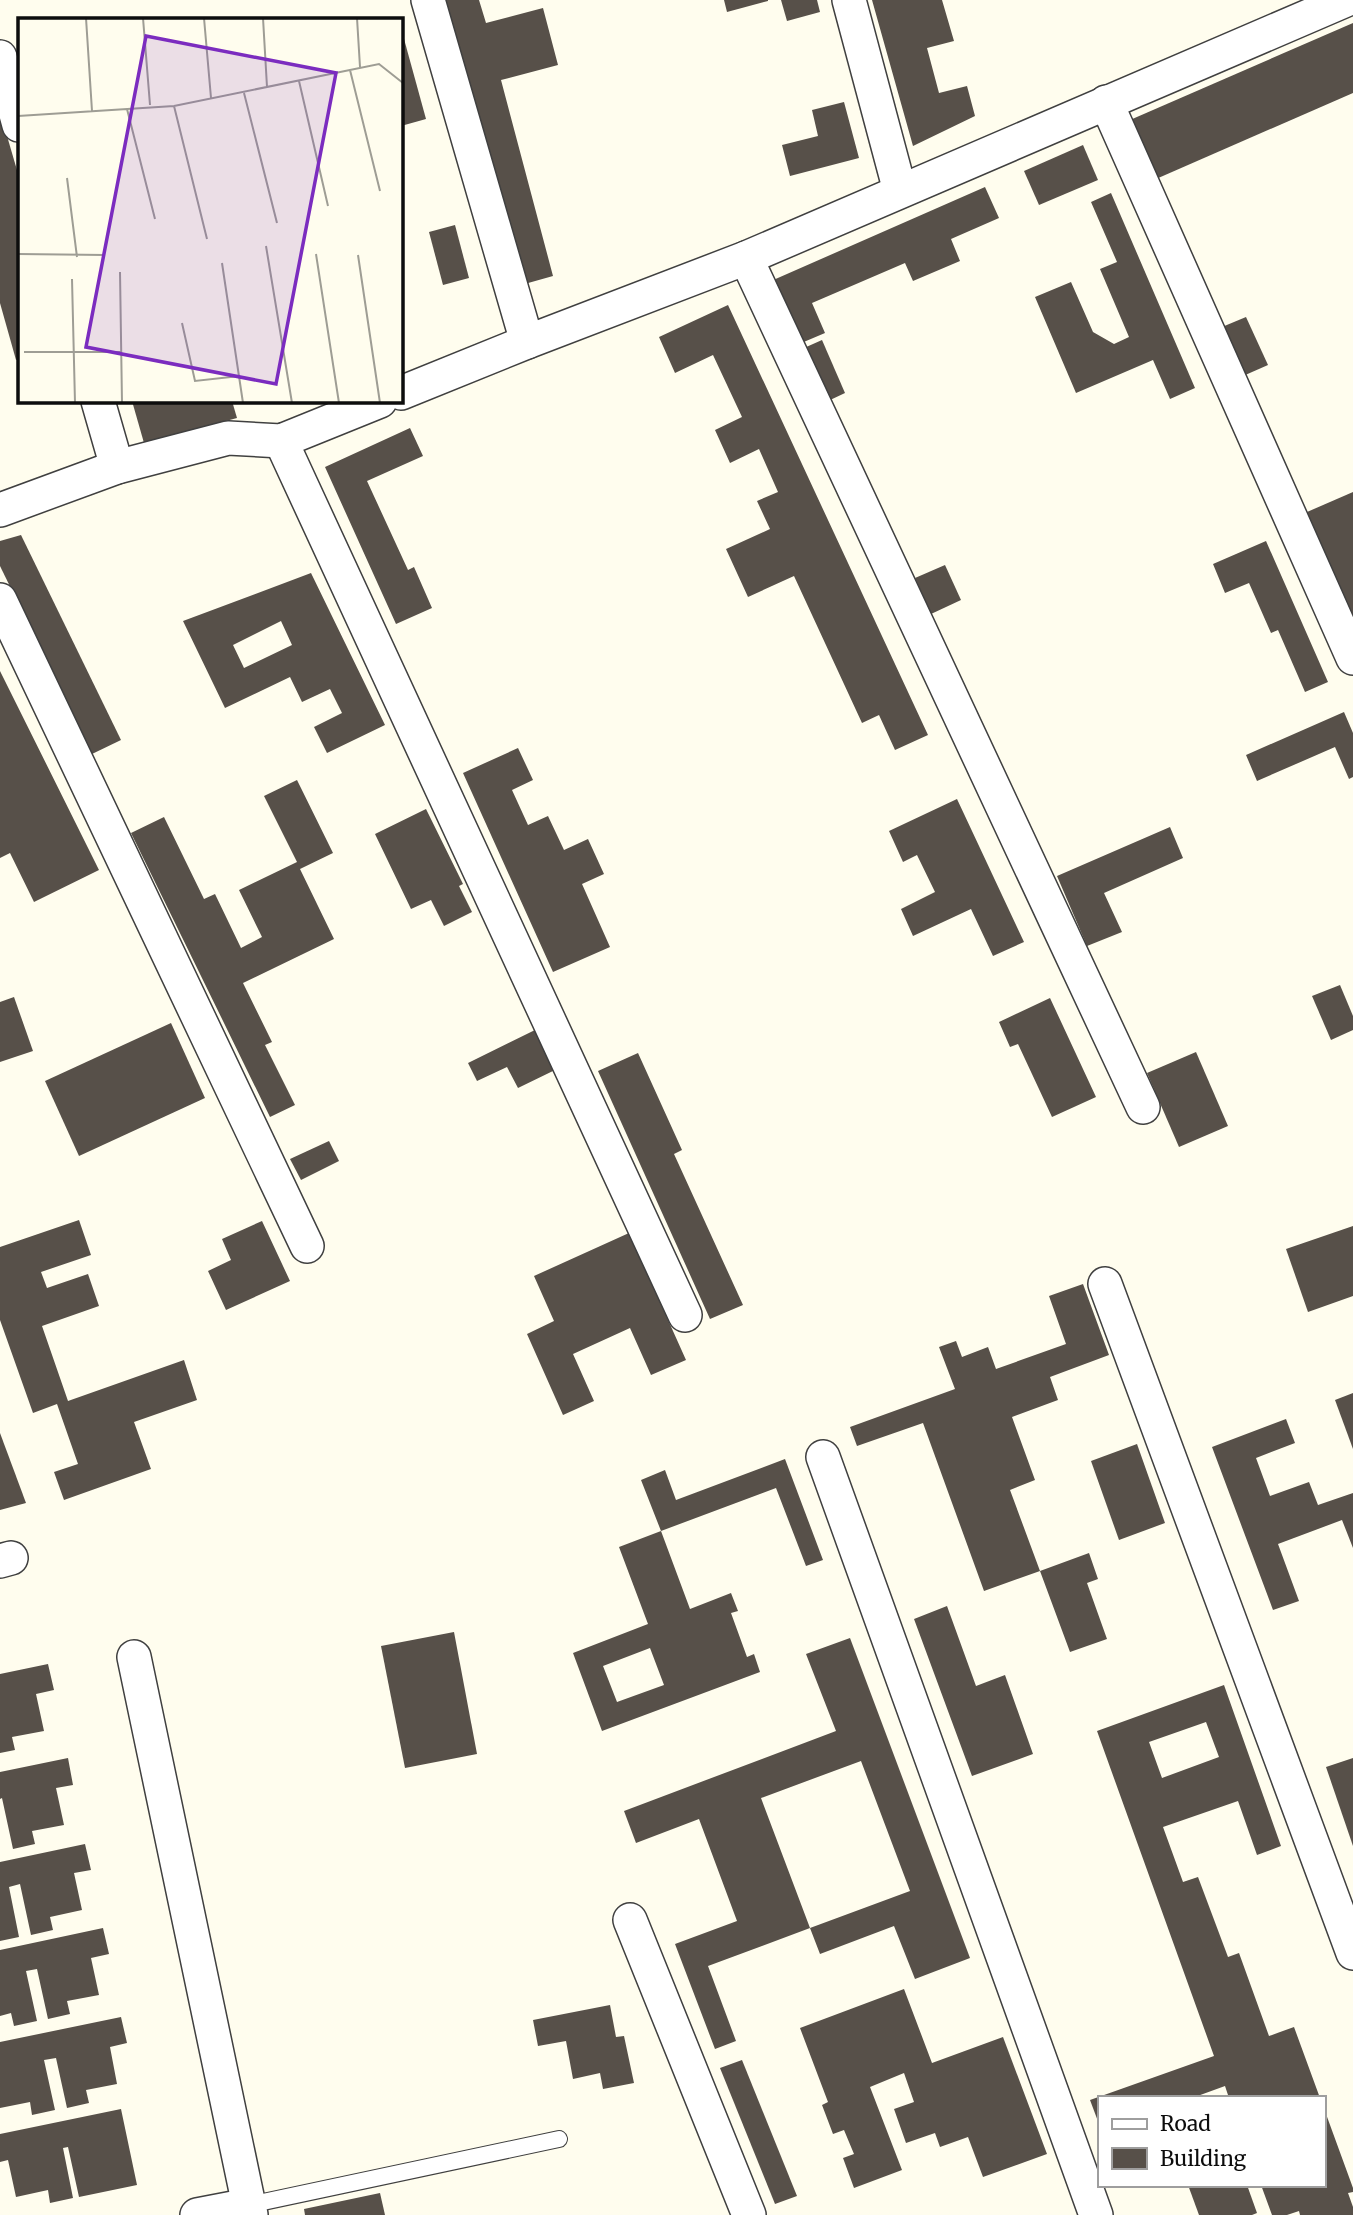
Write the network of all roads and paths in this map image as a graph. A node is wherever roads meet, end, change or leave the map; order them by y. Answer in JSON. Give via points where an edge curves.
{"nodes":[{"id":1,"x":428,"y":0,"type":"edge"},
{"id":2,"x":849,"y":0,"type":"edge"},
{"id":3,"x":1346,"y":0,"type":"edge"},
{"id":4,"x":0,"y":57,"type":"edge"},
{"id":5,"x":1106,"y":103,"type":"junction"},
{"id":6,"x":18,"y":121,"type":"edge"},
{"id":7,"x":900,"y":191,"type":"junction"},
{"id":8,"x":746,"y":258,"type":"junction"},
{"id":9,"x":527,"y":342,"type":"junction"},
{"id":10,"x":402,"y":393,"type":"edge"},
{"id":11,"x":98,"y":402,"type":"edge"},
{"id":12,"x":378,"y":402,"type":"edge"},
{"id":13,"x":281,"y":441,"type":"junction"},
{"id":14,"x":117,"y":467,"type":"junction"},
{"id":15,"x":0,"y":510,"type":"edge"},
{"id":16,"x":0,"y":600,"type":"edge"},
{"id":17,"x":1353,"y":658,"type":"edge"},
{"id":18,"x":1143,"y":1107,"type":"dead end"},
{"id":19,"x":307,"y":1246,"type":"dead end"},
{"id":20,"x":1105,"y":1284,"type":"dead end"},
{"id":21,"x":685,"y":1315,"type":"dead end"},
{"id":22,"x":823,"y":1457,"type":"dead end"},
{"id":23,"x":134,"y":1657,"type":"dead end"},
{"id":24,"x":630,"y":1920,"type":"dead end"},
{"id":25,"x":1353,"y":1953,"type":"edge"},
{"id":26,"x":559,"y":2139,"type":"dead end"},
{"id":27,"x":250,"y":2210,"type":"edge"},
{"id":28,"x":1091,"y":2214,"type":"edge"},
{"id":29,"x":197,"y":2215,"type":"edge"},
{"id":30,"x":749,"y":2215,"type":"edge"}],
"edges":[{"from":1,"to":9,"type":"street"},
{"from":2,"to":7,"type":"street"},
{"from":3,"to":5,"type":"street"},
{"from":4,"to":6,"type":"street"},
{"from":5,"to":7,"type":"street"},
{"from":5,"to":17,"type":"street"},
{"from":7,"to":8,"type":"street"},
{"from":8,"to":9,"type":"street"},
{"from":8,"to":18,"type":"street"},
{"from":9,"to":10,"type":"street"},
{"from":11,"to":14,"type":"street"},
{"from":12,"to":13,"type":"street"},
{"from":13,"to":14,"type":"street","via":[[228,438]]},
{"from":13,"to":21,"type":"street"},
{"from":14,"to":15,"type":"street"},
{"from":16,"to":19,"type":"street"},
{"from":20,"to":25,"type":"street"},
{"from":22,"to":28,"type":"street"},
{"from":23,"to":27,"type":"street"},
{"from":24,"to":30,"type":"street"},
{"from":26,"to":27,"type":"lane"},
{"from":27,"to":29,"type":"street"}]}
